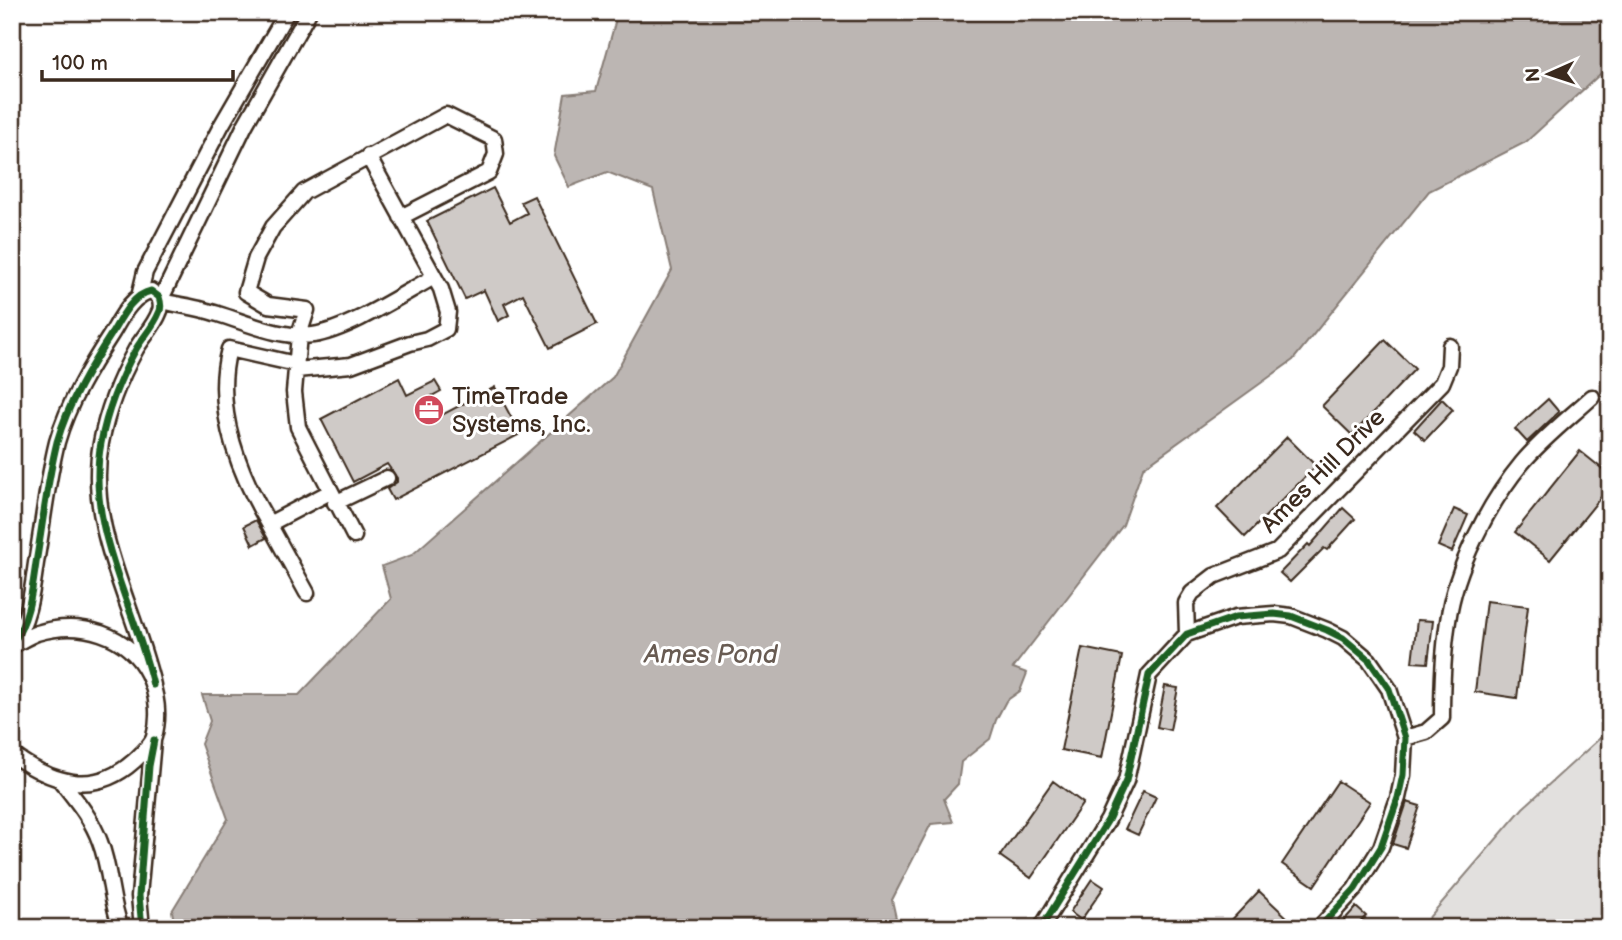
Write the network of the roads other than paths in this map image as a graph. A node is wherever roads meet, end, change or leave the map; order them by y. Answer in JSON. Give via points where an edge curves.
{"nodes":[{"id":1,"x":287,"y":12,"type":"edge"},
{"id":2,"x":309,"y":12,"type":"edge"},
{"id":3,"x":368,"y":156,"type":"junction"},
{"id":4,"x":401,"y":217,"type":"junction"},
{"id":5,"x":434,"y":277,"type":"junction"},
{"id":6,"x":139,"y":297,"type":"junction"},
{"id":7,"x":160,"y":301,"type":"junction"},
{"id":8,"x":299,"y":335,"type":"junction"},
{"id":9,"x":1450,"y":346,"type":"dead end"},
{"id":10,"x":296,"y":367,"type":"junction"},
{"id":11,"x":1592,"y":397,"type":"dead end"},
{"id":12,"x":387,"y":478,"type":"dead end"},
{"id":13,"x":332,"y":498,"type":"junction"},
{"id":14,"x":270,"y":524,"type":"junction"},
{"id":15,"x":354,"y":536,"type":"dead end"},
{"id":16,"x":307,"y":593,"type":"dead end"},
{"id":17,"x":1187,"y":634,"type":"junction"},
{"id":18,"x":12,"y":645,"type":"edge"},
{"id":19,"x":153,"y":685,"type":"junction"},
{"id":20,"x":1405,"y":738,"type":"junction"},
{"id":21,"x":153,"y":740,"type":"junction"},
{"id":22,"x":12,"y":754,"type":"edge"},
{"id":23,"x":61,"y":782,"type":"junction"},
{"id":24,"x":121,"y":928,"type":"edge"},
{"id":25,"x":142,"y":928,"type":"edge"},
{"id":26,"x":1041,"y":928,"type":"edge"},
{"id":27,"x":1319,"y":928,"type":"edge"}],
"edges":[{"from":1,"to":6,"type":"street","via":[[145,272]]},
{"from":2,"to":7,"type":"street","via":[[245,125]]},
{"from":3,"to":4,"type":"street"},
{"from":3,"to":4,"type":"street","via":[[446,115],[495,139],[496,154],[489,172]]},
{"from":3,"to":8,"type":"street","via":[[304,192],[273,228],[256,258],[246,292],[268,305],[307,310]]},
{"from":4,"to":5,"type":"street"},
{"from":5,"to":8,"type":"street","via":[[336,329]]},
{"from":5,"to":10,"type":"street","via":[[448,312],[446,329],[351,365]]},
{"from":6,"to":7,"type":"street","via":[[151,291]]},
{"from":6,"to":18,"type":"street","via":[[96,356],[65,418],[31,596],[21,632]]},
{"from":7,"to":8,"type":"street"},
{"from":7,"to":19,"type":"street","via":[[159,313],[137,348],[107,414],[98,472],[104,530]]},
{"from":8,"to":10,"type":"street"},
{"from":9,"to":17,"type":"street","name":"Ames Hill Drive","via":[[1442,383],[1279,551],[1214,576],[1192,593],[1186,603]]},
{"from":10,"to":13,"type":"street","via":[[299,427]]},
{"from":10,"to":14,"type":"street","via":[[229,349],[223,372],[237,458]]},
{"from":11,"to":20,"type":"street","via":[[1523,462],[1490,508],[1466,558],[1448,618],[1442,718],[1426,732]]},
{"from":12,"to":13,"type":"street"},
{"from":13,"to":14,"type":"street"},
{"from":13,"to":15,"type":"street"},
{"from":14,"to":16,"type":"street"},
{"from":17,"to":20,"type":"street","via":[[1236,617],[1265,614],[1291,616],[1327,629],[1357,649],[1379,674],[1389,689]]},
{"from":17,"to":26,"type":"street","via":[[1149,675],[1126,780],[1108,820]]},
{"from":18,"to":19,"type":"street","via":[[55,630],[108,635],[131,649]]},
{"from":19,"to":21,"type":"street"},
{"from":20,"to":27,"type":"street","via":[[1398,798],[1381,847],[1355,888]]},
{"from":21,"to":23,"type":"street","via":[[136,760],[111,777]]},
{"from":21,"to":25,"type":"street","via":[[139,896]]},
{"from":22,"to":23,"type":"street"},
{"from":23,"to":24,"type":"street","via":[[100,842]]}]}
